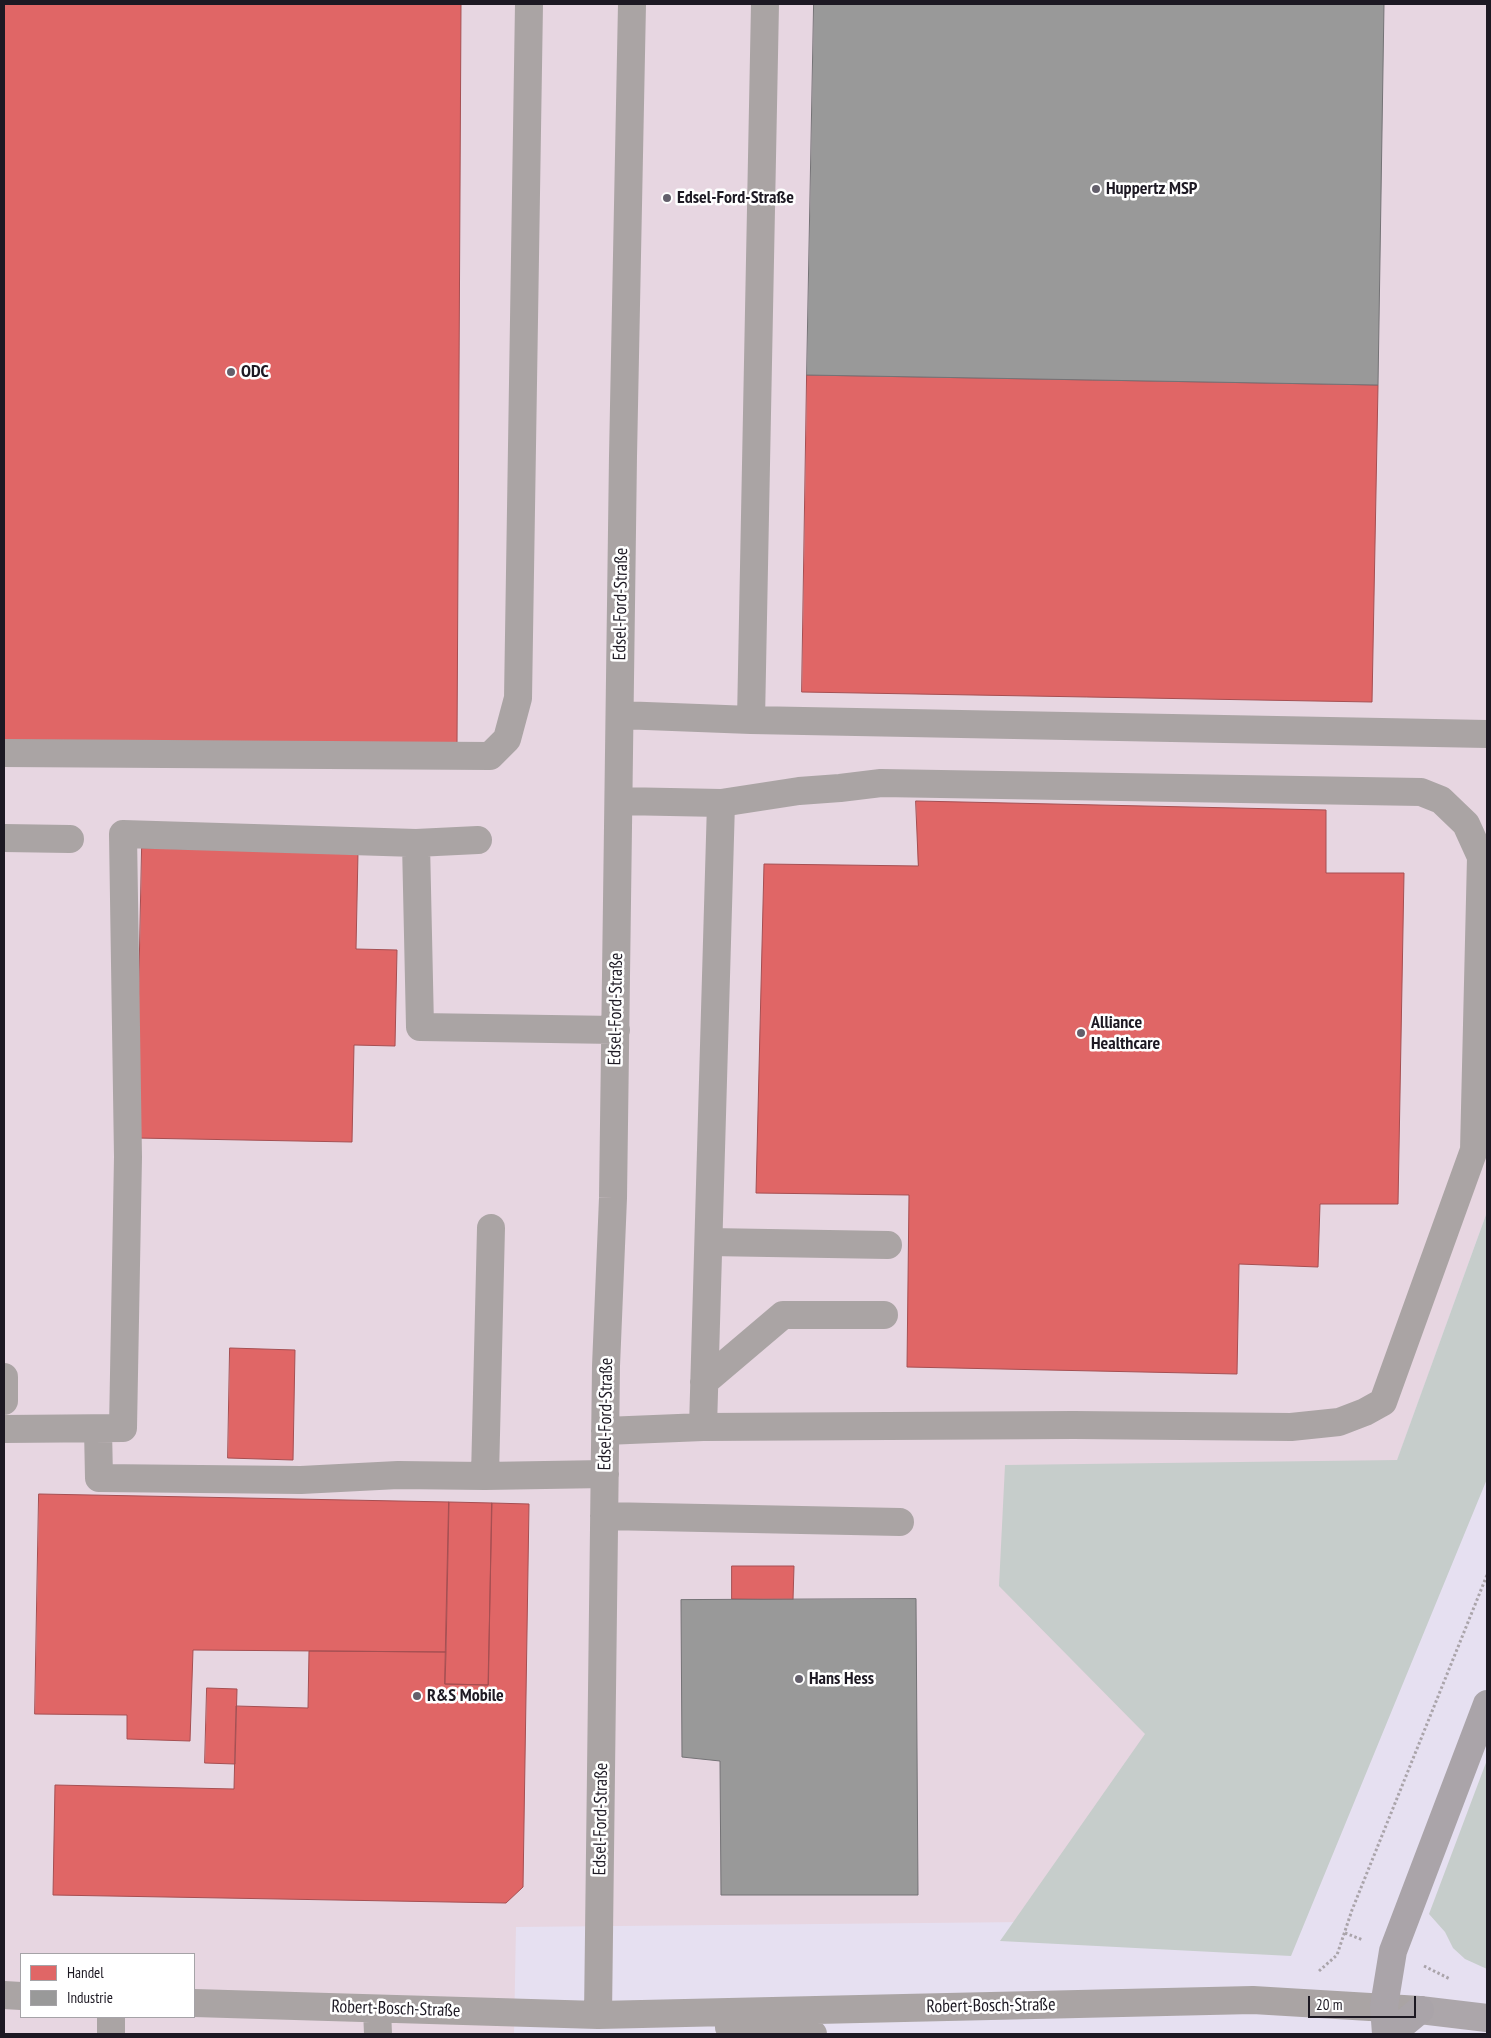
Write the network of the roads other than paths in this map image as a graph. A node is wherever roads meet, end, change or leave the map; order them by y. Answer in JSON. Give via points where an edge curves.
{"nodes":[{"id":1,"x":529,"y":4,"type":"edge"},
{"id":2,"x":632,"y":4,"type":"edge"},
{"id":3,"x":765,"y":4,"type":"edge"},
{"id":4,"x":620,"y":715,"type":"junction"},
{"id":5,"x":751,"y":720,"type":"junction"},
{"id":6,"x":1487,"y":734,"type":"edge"},
{"id":7,"x":4,"y":754,"type":"edge"},
{"id":8,"x":618,"y":801,"type":"junction"},
{"id":9,"x":721,"y":803,"type":"junction"},
{"id":10,"x":4,"y":838,"type":"edge"},
{"id":11,"x":70,"y":839,"type":"dead end"},
{"id":12,"x":478,"y":840,"type":"dead end"},
{"id":13,"x":416,"y":843,"type":"junction"},
{"id":14,"x":616,"y":1030,"type":"junction"},
{"id":15,"x":491,"y":1228,"type":"dead end"},
{"id":16,"x":709,"y":1242,"type":"junction"},
{"id":17,"x":888,"y":1245,"type":"dead end"},
{"id":18,"x":884,"y":1315,"type":"dead end"},
{"id":19,"x":4,"y":1377,"type":"edge"},
{"id":20,"x":704,"y":1382,"type":"junction"},
{"id":21,"x":4,"y":1400,"type":"edge"},
{"id":22,"x":702,"y":1427,"type":"junction"},
{"id":23,"x":98,"y":1428,"type":"junction"},
{"id":24,"x":4,"y":1429,"type":"edge"},
{"id":25,"x":606,"y":1431,"type":"junction"},
{"id":26,"x":605,"y":1474,"type":"junction"},
{"id":27,"x":485,"y":1476,"type":"junction"},
{"id":28,"x":604,"y":1516,"type":"junction"},
{"id":29,"x":900,"y":1522,"type":"dead end"},
{"id":30,"x":1487,"y":1704,"type":"edge"},
{"id":31,"x":4,"y":1996,"type":"edge"},
{"id":32,"x":20,"y":1996,"type":"edge"},
{"id":33,"x":195,"y":2003,"type":"edge"},
{"id":34,"x":1384,"y":2006,"type":"junction"},
{"id":35,"x":1420,"y":2010,"type":"junction"},
{"id":36,"x":598,"y":2015,"type":"junction"},
{"id":37,"x":111,"y":2018,"type":"edge"},
{"id":38,"x":1487,"y":2018,"type":"edge"},
{"id":39,"x":378,"y":2022,"type":"edge"},
{"id":40,"x":774,"y":2033,"type":"edge"},
{"id":41,"x":111,"y":2034,"type":"edge"},
{"id":42,"x":813,"y":2034,"type":"edge"},
{"id":43,"x":1386,"y":2034,"type":"edge"},
{"id":44,"x":1391,"y":2034,"type":"edge"}],
"edges":[{"from":1,"to":7,"type":"street","via":[[518,698],[507,738],[490,756]]},
{"from":2,"to":4,"type":"street","name":"Edsel-Ford-Straße"},
{"from":3,"to":5,"type":"street"},
{"from":4,"to":5,"type":"street"},
{"from":4,"to":8,"type":"street","name":"Edsel-Ford-Straße"},
{"from":5,"to":6,"type":"street"},
{"from":8,"to":9,"type":"street"},
{"from":8,"to":14,"type":"street","name":"Edsel-Ford-Straße"},
{"from":9,"to":16,"type":"street"},
{"from":9,"to":22,"type":"street","via":[[881,783],[1421,792],[1441,800],[1466,824],[1481,857],[1474,1150],[1383,1402],[1339,1422],[1291,1427]]},
{"from":10,"to":11,"type":"street"},
{"from":12,"to":13,"type":"street"},
{"from":13,"to":14,"type":"street","via":[[420,1027]]},
{"from":13,"to":23,"type":"street","via":[[123,834],[128,1158],[123,1428]]},
{"from":14,"to":25,"type":"street","name":"Edsel-Ford-Straße"},
{"from":15,"to":27,"type":"street"},
{"from":16,"to":17,"type":"street"},
{"from":16,"to":20,"type":"street"},
{"from":18,"to":20,"type":"street","via":[[784,1315]]},
{"from":19,"to":21,"type":"street"},
{"from":20,"to":22,"type":"street"},
{"from":22,"to":25,"type":"street"},
{"from":23,"to":24,"type":"street"},
{"from":23,"to":27,"type":"street","via":[[99,1478],[301,1480],[398,1475]]},
{"from":25,"to":26,"type":"street","name":"Edsel-Ford-Straße"},
{"from":26,"to":27,"type":"street"},
{"from":26,"to":28,"type":"street","name":"Edsel-Ford-Straße"},
{"from":28,"to":29,"type":"street"},
{"from":28,"to":36,"type":"street","name":"Edsel-Ford-Straße"},
{"from":30,"to":34,"type":"highway","via":[[1393,1951]]},
{"from":31,"to":32,"type":"street"},
{"from":33,"to":39,"type":"street","name":"Robert-Bosch-Straße"},
{"from":34,"to":35,"type":"street","name":"Robert-Bosch-Straße"},
{"from":34,"to":36,"type":"street","name":"Robert-Bosch-Straße","via":[[1253,2000]]},
{"from":34,"to":43,"type":"highway"},
{"from":35,"to":38,"type":"main road"},
{"from":35,"to":44,"type":"highway"},
{"from":36,"to":39,"type":"street","name":"Robert-Bosch-Straße"},
{"from":36,"to":40,"type":"street","name":"Robert-Bosch-Straße"},
{"from":37,"to":41,"type":"street"},
{"from":40,"to":42,"type":"street","name":"Robert-Bosch-Straße"}]}
